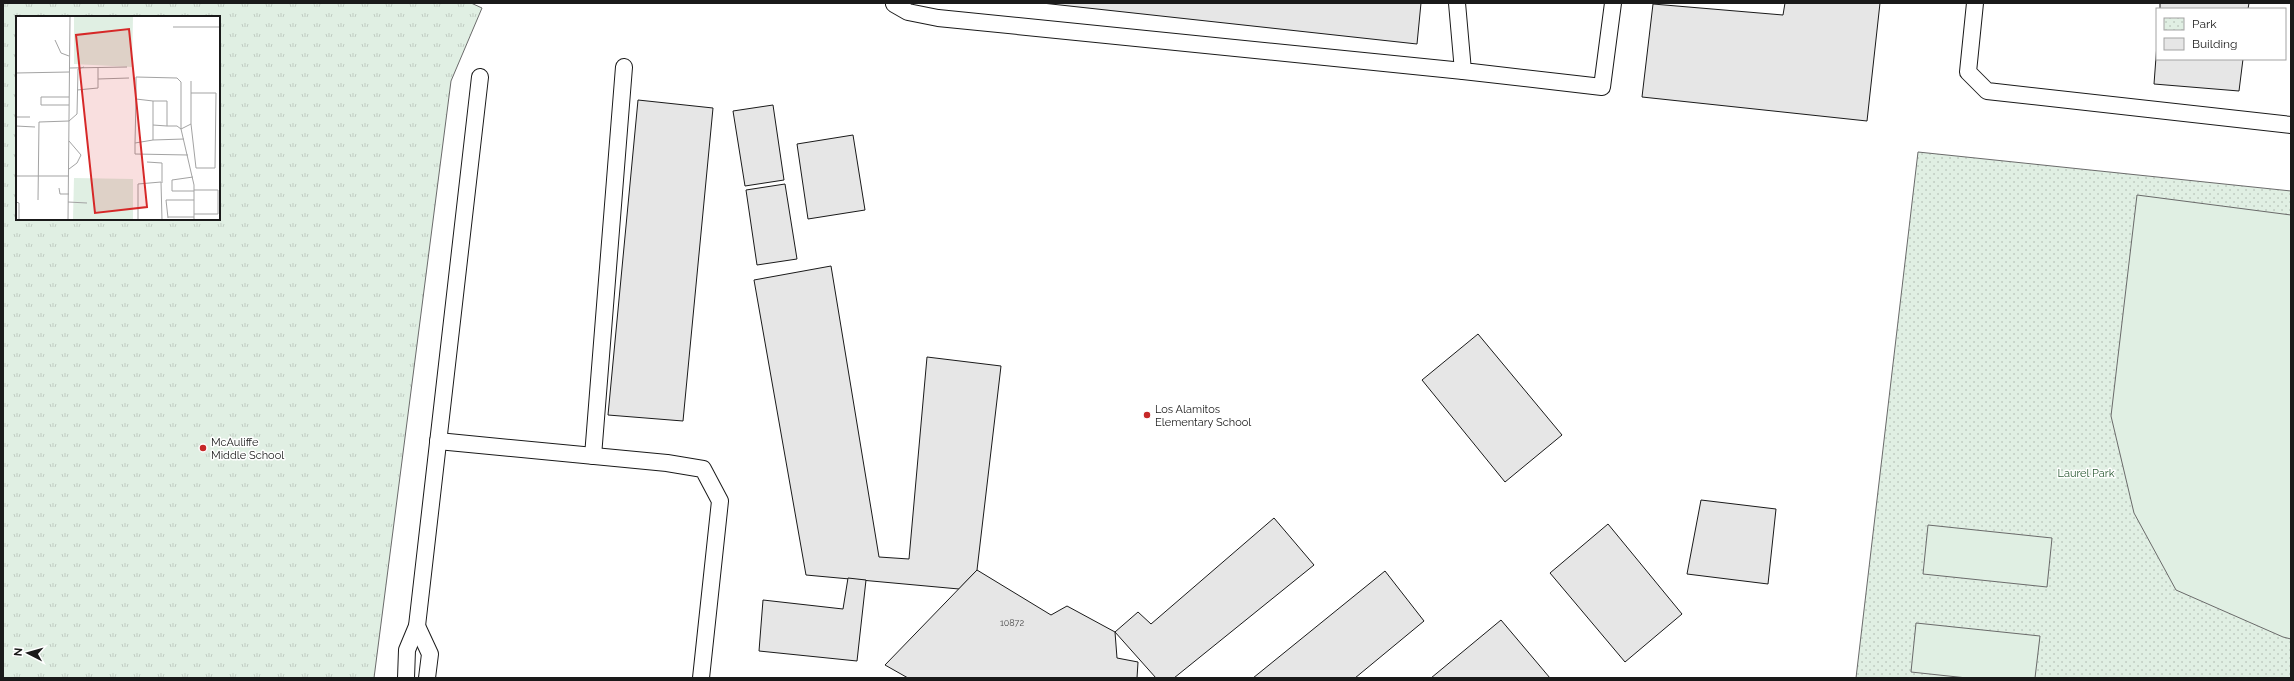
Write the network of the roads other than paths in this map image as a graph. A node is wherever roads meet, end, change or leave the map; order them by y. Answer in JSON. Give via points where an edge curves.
{"nodes":[{"id":1,"x":891,"y":3,"type":"edge"},
{"id":2,"x":1457,"y":3,"type":"edge"},
{"id":3,"x":1613,"y":3,"type":"edge"},
{"id":4,"x":1975,"y":3,"type":"edge"},
{"id":5,"x":624,"y":67,"type":"dead end"},
{"id":6,"x":1462,"y":71,"type":"junction"},
{"id":7,"x":480,"y":77,"type":"dead end"},
{"id":8,"x":2291,"y":125,"type":"edge"},
{"id":9,"x":438,"y":441,"type":"junction"},
{"id":10,"x":593,"y":456,"type":"junction"},
{"id":11,"x":417,"y":626,"type":"junction"},
{"id":12,"x":406,"y":678,"type":"edge"},
{"id":13,"x":427,"y":678,"type":"edge"},
{"id":14,"x":701,"y":678,"type":"edge"}],
"edges":[{"from":1,"to":6,"type":"lane","via":[[908,12],[938,18]]},
{"from":2,"to":6,"type":"lane"},
{"from":3,"to":6,"type":"lane","via":[[1602,87]]},
{"from":4,"to":8,"type":"lane","via":[[1968,72],[1987,91]]},
{"from":5,"to":10,"type":"lane"},
{"from":7,"to":9,"type":"lane"},
{"from":9,"to":10,"type":"lane"},
{"from":9,"to":11,"type":"lane"},
{"from":10,"to":14,"type":"lane","via":[[703,469],[720,501]]},
{"from":11,"to":12,"type":"lane","via":[[407,650]]},
{"from":11,"to":13,"type":"lane","via":[[430,654]]}]}
